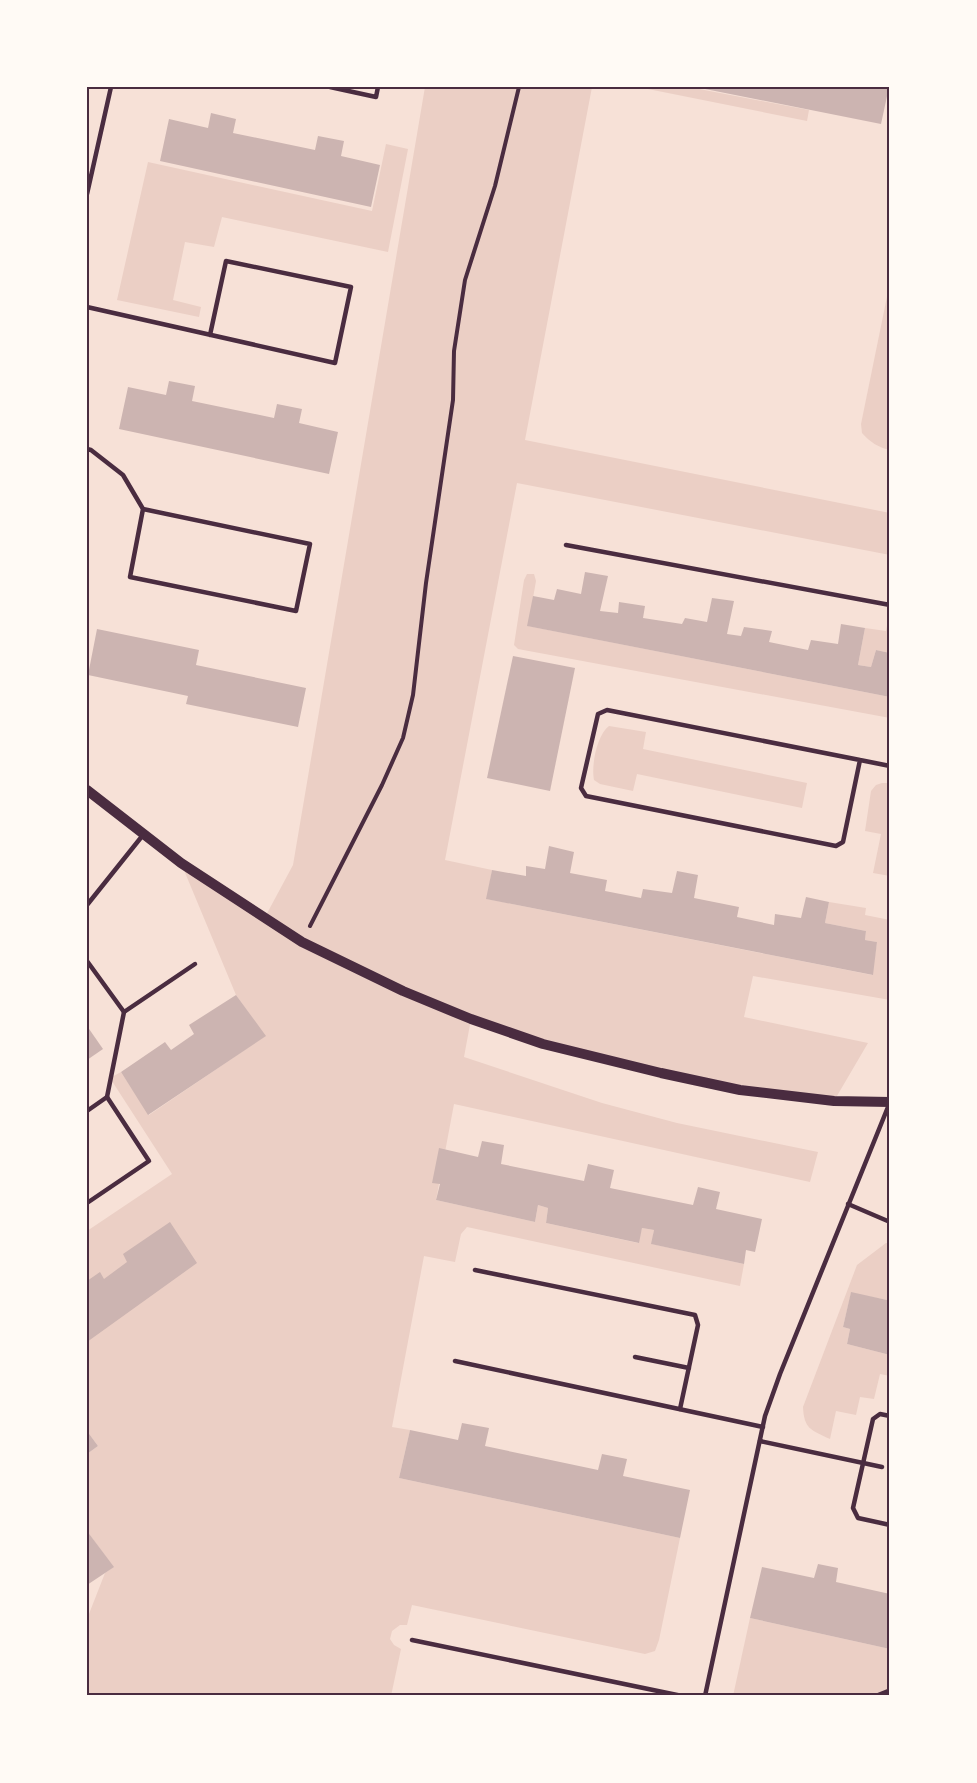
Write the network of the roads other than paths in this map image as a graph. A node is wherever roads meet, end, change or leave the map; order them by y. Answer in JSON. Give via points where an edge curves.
{"nodes":[{"id":1,"x":111,"y":87,"type":"edge"},
{"id":2,"x":330,"y":87,"type":"edge"},
{"id":3,"x":378,"y":87,"type":"edge"},
{"id":4,"x":87,"y":194,"type":"edge"},
{"id":5,"x":87,"y":307,"type":"edge"},
{"id":6,"x":210,"y":335,"type":"junction"},
{"id":7,"x":87,"y":449,"type":"edge"},
{"id":8,"x":143,"y":509,"type":"junction"},
{"id":9,"x":566,"y":545,"type":"dead end"},
{"id":10,"x":890,"y":605,"type":"edge"},
{"id":11,"x":860,"y":760,"type":"junction"},
{"id":12,"x":890,"y":766,"type":"edge"},
{"id":13,"x":87,"y":790,"type":"edge"},
{"id":14,"x":144,"y":834,"type":"junction"},
{"id":15,"x":87,"y":905,"type":"edge"},
{"id":16,"x":87,"y":961,"type":"edge"},
{"id":17,"x":195,"y":964,"type":"dead end"},
{"id":18,"x":124,"y":1012,"type":"junction"},
{"id":19,"x":107,"y":1097,"type":"junction"},
{"id":20,"x":890,"y":1102,"type":"edge"},
{"id":21,"x":87,"y":1111,"type":"edge"},
{"id":22,"x":87,"y":1203,"type":"edge"},
{"id":23,"x":848,"y":1204,"type":"junction"},
{"id":24,"x":890,"y":1222,"type":"edge"},
{"id":25,"x":474,"y":1269,"type":"dead end"},
{"id":26,"x":635,"y":1357,"type":"dead end"},
{"id":27,"x":455,"y":1361,"type":"dead end"},
{"id":28,"x":689,"y":1368,"type":"junction"},
{"id":29,"x":680,"y":1409,"type":"junction"},
{"id":30,"x":890,"y":1416,"type":"edge"},
{"id":31,"x":763,"y":1426,"type":"junction"},
{"id":32,"x":760,"y":1441,"type":"junction"},
{"id":33,"x":863,"y":1463,"type":"junction"},
{"id":34,"x":882,"y":1467,"type":"dead end"},
{"id":35,"x":890,"y":1525,"type":"edge"},
{"id":36,"x":412,"y":1640,"type":"dead end"},
{"id":37,"x":682,"y":1696,"type":"edge"},
{"id":38,"x":705,"y":1696,"type":"edge"}],
"edges":[{"from":1,"to":4,"type":"lane"},
{"from":2,"to":3,"type":"lane","via":[[376,97]]},
{"from":5,"to":6,"type":"lane"},
{"from":6,"to":6,"type":"lane","via":[[335,363],[351,287],[226,261]]},
{"from":7,"to":8,"type":"lane","via":[[123,475]]},
{"from":8,"to":8,"type":"lane","via":[[130,578],[297,611],[310,544]]},
{"from":9,"to":10,"type":"lane"},
{"from":11,"to":11,"type":"lane","via":[[607,710],[598,714],[581,788],[586,796],[836,846],[843,842]]},
{"from":11,"to":12,"type":"lane"},
{"from":13,"to":14,"type":"street"},
{"from":14,"to":15,"type":"lane"},
{"from":14,"to":20,"type":"street","via":[[302,942],[471,1019],[543,1044],[740,1090],[834,1101]]},
{"from":16,"to":18,"type":"lane"},
{"from":17,"to":18,"type":"lane"},
{"from":18,"to":19,"type":"lane"},
{"from":19,"to":21,"type":"lane"},
{"from":19,"to":22,"type":"lane","via":[[149,1161]]},
{"from":20,"to":23,"type":"lane"},
{"from":23,"to":24,"type":"lane"},
{"from":23,"to":31,"type":"lane"},
{"from":25,"to":28,"type":"lane","via":[[695,1315],[698,1325]]},
{"from":26,"to":28,"type":"lane"},
{"from":27,"to":29,"type":"lane"},
{"from":28,"to":29,"type":"lane"},
{"from":29,"to":31,"type":"lane"},
{"from":30,"to":33,"type":"lane","via":[[880,1414],[873,1419]]},
{"from":31,"to":32,"type":"lane"},
{"from":32,"to":33,"type":"lane"},
{"from":32,"to":38,"type":"lane"},
{"from":33,"to":34,"type":"lane"},
{"from":33,"to":35,"type":"lane","via":[[853,1508],[858,1518]]},
{"from":36,"to":37,"type":"lane"}]}
